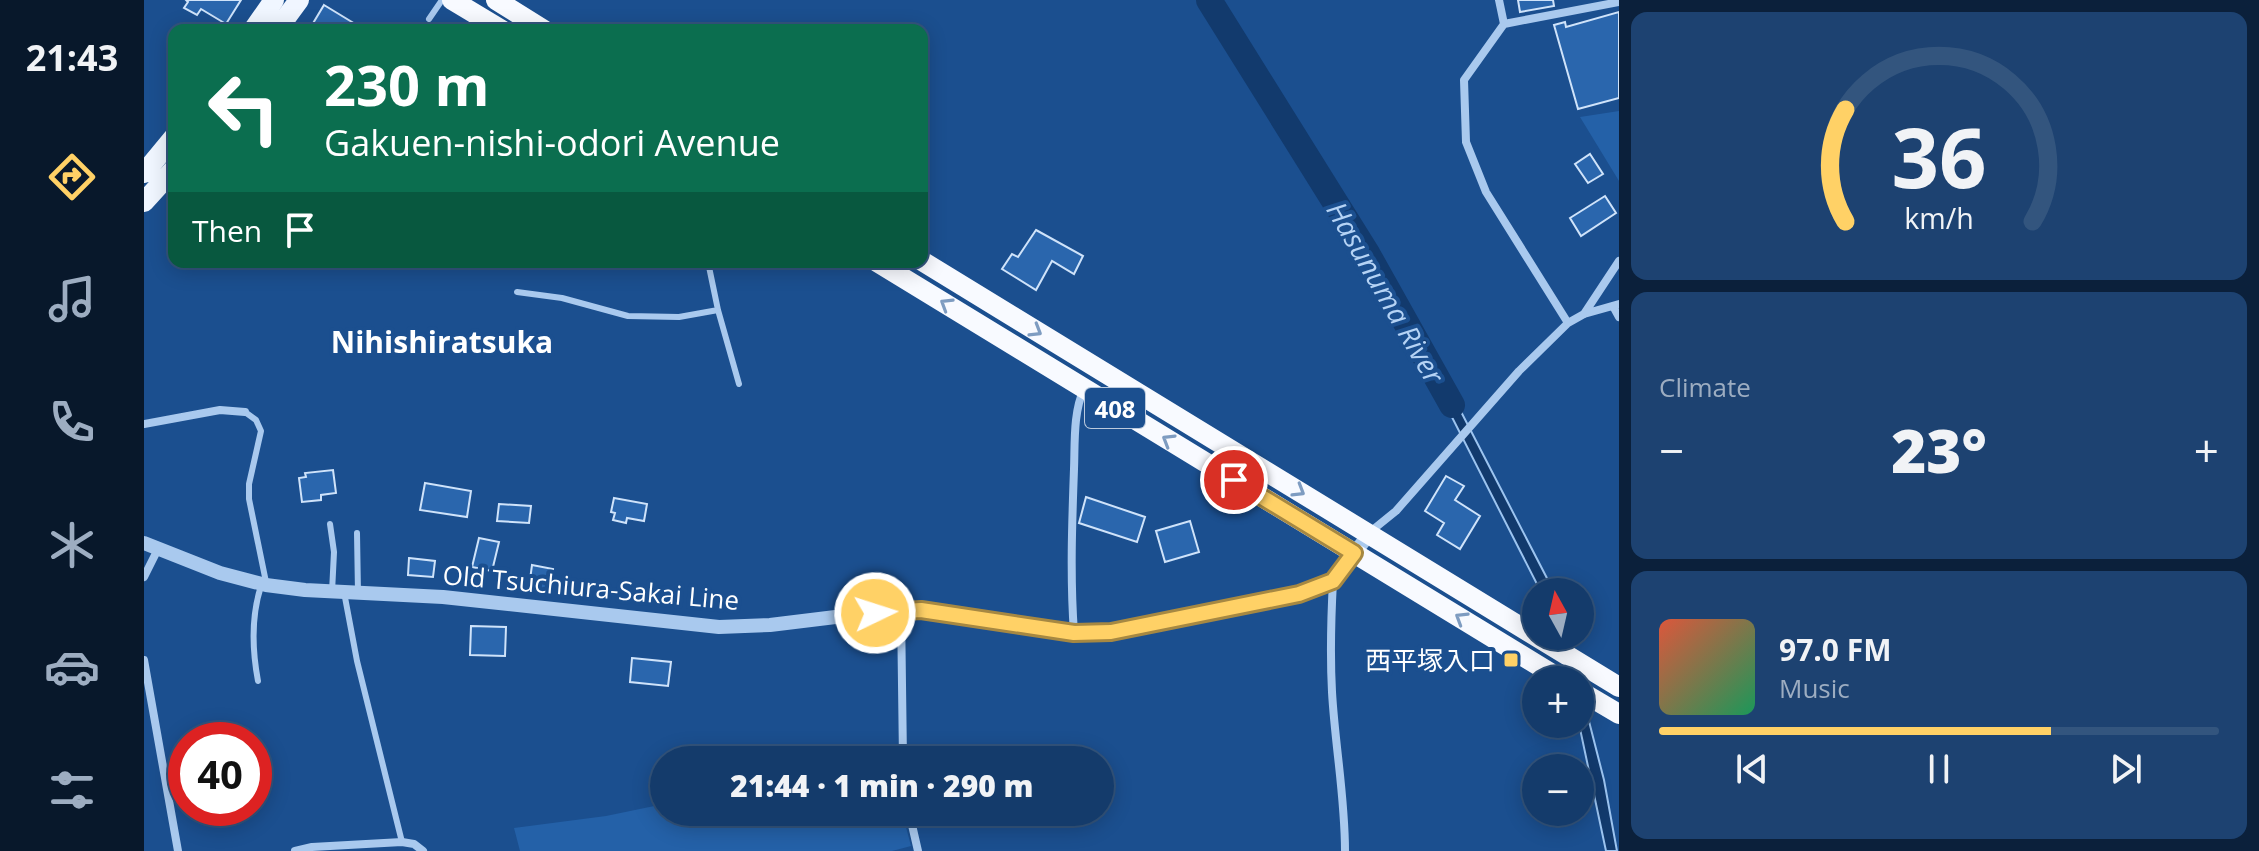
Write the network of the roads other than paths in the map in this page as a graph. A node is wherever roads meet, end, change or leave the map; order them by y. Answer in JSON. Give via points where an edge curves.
{"nodes":[{"id":1,"x":274,"y":0,"type":"edge"},
{"id":2,"x":299,"y":0,"type":"edge"},
{"id":3,"x":442,"y":0,"type":"edge"},
{"id":4,"x":452,"y":0,"type":"edge"},
{"id":5,"x":496,"y":0,"type":"edge"},
{"id":6,"x":1499,"y":0,"type":"edge"},
{"id":7,"x":1619,"y":2,"type":"edge"},
{"id":8,"x":429,"y":19,"type":"dead end"},
{"id":9,"x":257,"y":24,"type":"edge"},
{"id":10,"x":281,"y":24,"type":"edge"},
{"id":11,"x":492,"y":24,"type":"edge"},
{"id":12,"x":534,"y":24,"type":"edge"},
{"id":13,"x":1504,"y":24,"type":"junction"},
{"id":14,"x":168,"y":144,"type":"edge"},
{"id":15,"x":144,"y":173,"type":"edge"},
{"id":16,"x":168,"y":176,"type":"edge"},
{"id":17,"x":144,"y":202,"type":"edge"},
{"id":18,"x":1619,"y":261,"type":"edge"},
{"id":19,"x":928,"y":265,"type":"edge"},
{"id":20,"x":709,"y":268,"type":"edge"},
{"id":21,"x":887,"y":268,"type":"edge"},
{"id":22,"x":517,"y":292,"type":"dead end"},
{"id":23,"x":1616,"y":305,"type":"edge"},
{"id":24,"x":718,"y":310,"type":"junction"},
{"id":25,"x":1584,"y":314,"type":"junction"},
{"id":26,"x":1619,"y":317,"type":"edge"},
{"id":27,"x":1568,"y":323,"type":"junction"},
{"id":28,"x":739,"y":384,"type":"dead end"},
{"id":29,"x":1084,"y":389,"type":"junction"},
{"id":30,"x":245,"y":412,"type":"joint"},
{"id":31,"x":144,"y":424,"type":"edge"},
{"id":32,"x":330,"y":524,"type":"dead end"},
{"id":33,"x":357,"y":533,"type":"dead end"},
{"id":34,"x":1370,"y":533,"type":"junction"},
{"id":35,"x":151,"y":546,"type":"edge"},
{"id":36,"x":1354,"y":553,"type":"junction"},
{"id":37,"x":144,"y":577,"type":"edge"},
{"id":38,"x":1333,"y":581,"type":"junction"},
{"id":39,"x":264,"y":584,"type":"junction"},
{"id":40,"x":345,"y":592,"type":"junction"},
{"id":41,"x":901,"y":609,"type":"junction"},
{"id":42,"x":1074,"y":633,"type":"junction"},
{"id":43,"x":144,"y":660,"type":"edge"},
{"id":44,"x":1539,"y":666,"type":"edge"},
{"id":45,"x":258,"y":681,"type":"dead end"},
{"id":46,"x":1619,"y":687,"type":"edge"},
{"id":47,"x":1594,"y":699,"type":"edge"},
{"id":48,"x":1614,"y":711,"type":"edge"},
{"id":49,"x":903,"y":746,"type":"edge"},
{"id":50,"x":912,"y":826,"type":"edge"},
{"id":51,"x":402,"y":842,"type":"junction"},
{"id":52,"x":178,"y":851,"type":"edge"},
{"id":53,"x":295,"y":851,"type":"edge"},
{"id":54,"x":423,"y":851,"type":"edge"},
{"id":55,"x":918,"y":851,"type":"edge"},
{"id":56,"x":1345,"y":851,"type":"edge"}],
"edges":[{"from":1,"to":9,"type":"main road"},
{"from":2,"to":10,"type":"main road"},
{"from":3,"to":8,"type":"lane"},
{"from":4,"to":11,"type":"highway"},
{"from":5,"to":12,"type":"highway"},
{"from":6,"to":13,"type":"street"},
{"from":7,"to":13,"type":"street"},
{"from":13,"to":27,"type":"street","via":[[1464,80],[1466,142],[1486,192]]},
{"from":14,"to":15,"type":"main road"},
{"from":16,"to":17,"type":"main road"},
{"from":18,"to":25,"type":"street"},
{"from":19,"to":34,"type":"highway","number":"408","one_way":true},
{"from":20,"to":24,"type":"lane"},
{"from":29,"to":21,"type":"highway","number":"408","one_way":true},
{"from":22,"to":24,"type":"lane","via":[[628,316],[679,317]]},
{"from":23,"to":25,"type":"street"},
{"from":23,"to":26,"type":"street"},
{"from":24,"to":28,"type":"lane"},
{"from":25,"to":27,"type":"street"},
{"from":27,"to":34,"type":"street"},
{"from":36,"to":29,"type":"highway","number":"408","one_way":true},
{"from":29,"to":42,"type":"street","via":[[1078,409],[1072,519]]},
{"from":30,"to":31,"type":"street","via":[[220,410]]},
{"from":30,"to":39,"type":"lane","via":[[261,431],[249,499]]},
{"from":32,"to":40,"type":"lane"},
{"from":33,"to":40,"type":"lane"},
{"from":34,"to":36,"type":"street"},
{"from":34,"to":46,"type":"highway","number":"408"},
{"from":35,"to":37,"type":"street"},
{"from":35,"to":39,"type":"street","name":"Old Tsuchiura-Sakai Line"},
{"from":36,"to":38,"type":"street"},
{"from":44,"to":36,"type":"highway","number":"408","one_way":true},
{"from":38,"to":42,"type":"street","name":"Old Tsuchiura-Sakai Line","via":[[1299,594],[1183,618],[1111,632]]},
{"from":38,"to":56,"type":"street","via":[[1332,694]]},
{"from":39,"to":40,"type":"street","name":"Old Tsuchiura-Sakai Line"},
{"from":39,"to":45,"type":"lane","via":[[255,611]]},
{"from":40,"to":41,"type":"street","name":"Old Tsuchiura-Sakai Line","via":[[443,597],[719,627]]},
{"from":40,"to":51,"type":"lane"},
{"from":41,"to":42,"type":"street","name":"Old Tsuchiura-Sakai Line"},
{"from":41,"to":49,"type":"street"},
{"from":43,"to":52,"type":"street"},
{"from":47,"to":48,"type":"highway"},
{"from":50,"to":55,"type":"street"},
{"from":51,"to":53,"type":"street"},
{"from":51,"to":54,"type":"street"}]}
